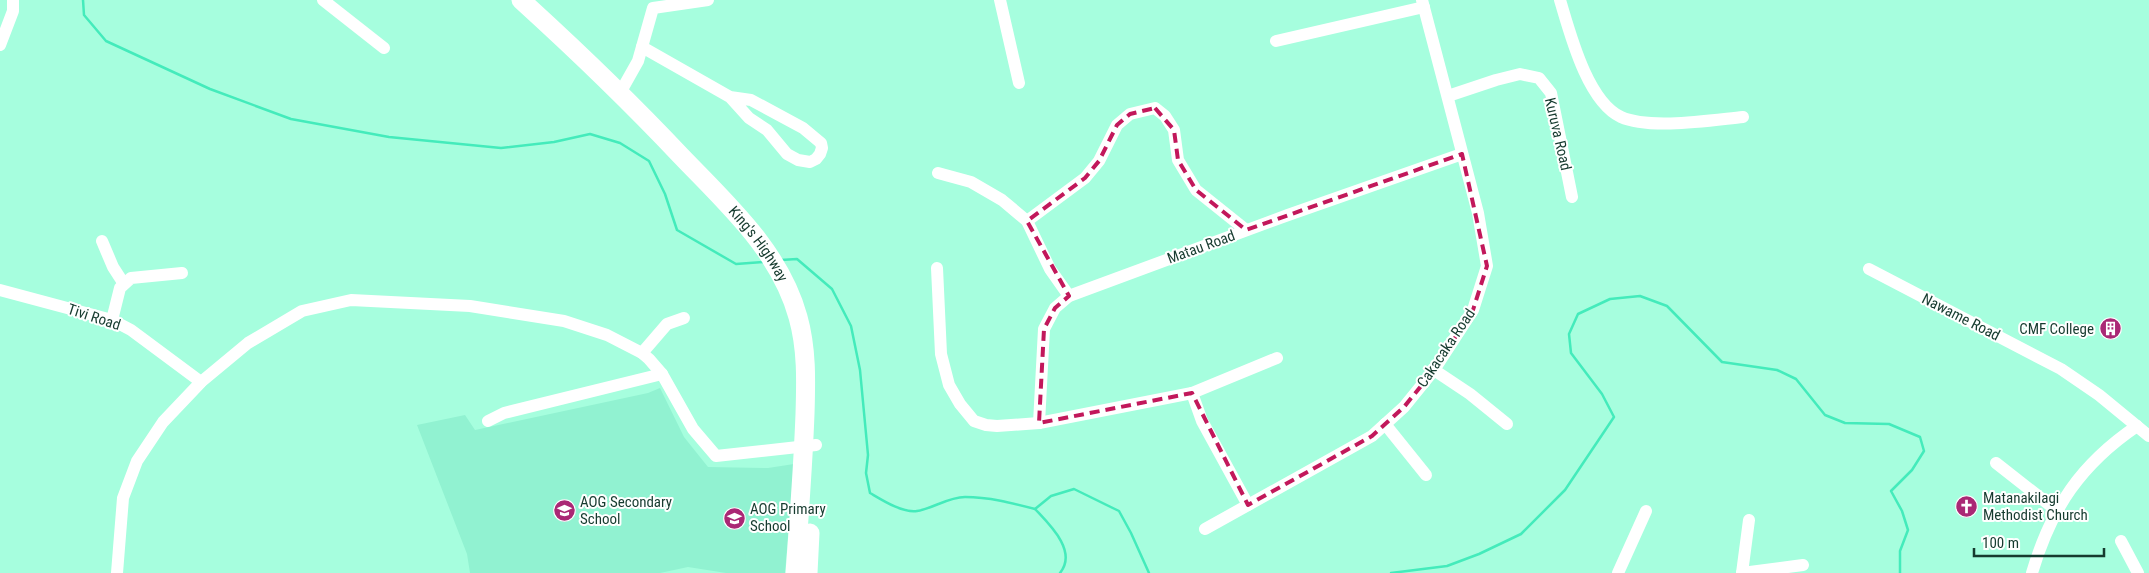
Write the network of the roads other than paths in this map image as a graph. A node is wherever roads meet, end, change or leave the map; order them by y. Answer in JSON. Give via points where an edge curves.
{"nodes":[{"id":1,"x":13,"y":0,"type":"edge"},
{"id":2,"x":323,"y":0,"type":"edge"},
{"id":3,"x":521,"y":0,"type":"edge"},
{"id":4,"x":536,"y":0,"type":"edge"},
{"id":5,"x":708,"y":0,"type":"edge"},
{"id":6,"x":1000,"y":0,"type":"edge"},
{"id":7,"x":1560,"y":0,"type":"edge"},
{"id":8,"x":652,"y":4,"type":"edge"},
{"id":9,"x":1423,"y":4,"type":"edge"},
{"id":10,"x":1276,"y":41,"type":"dead end"},
{"id":11,"x":0,"y":44,"type":"edge"},
{"id":12,"x":642,"y":47,"type":"junction"},
{"id":13,"x":384,"y":48,"type":"dead end"},
{"id":14,"x":1019,"y":83,"type":"dead end"},
{"id":15,"x":623,"y":89,"type":"junction"},
{"id":16,"x":1448,"y":96,"type":"junction"},
{"id":17,"x":730,"y":97,"type":"junction"},
{"id":18,"x":1743,"y":117,"type":"dead end"},
{"id":19,"x":1462,"y":154,"type":"junction"},
{"id":20,"x":938,"y":173,"type":"dead end"},
{"id":21,"x":1572,"y":197,"type":"dead end"},
{"id":22,"x":1027,"y":221,"type":"junction"},
{"id":23,"x":1246,"y":230,"type":"junction"},
{"id":24,"x":102,"y":241,"type":"dead end"},
{"id":25,"x":937,"y":268,"type":"dead end"},
{"id":26,"x":1869,"y":269,"type":"dead end"},
{"id":27,"x":182,"y":273,"type":"dead end"},
{"id":28,"x":124,"y":284,"type":"junction"},
{"id":29,"x":0,"y":290,"type":"edge"},
{"id":30,"x":1069,"y":296,"type":"junction"},
{"id":31,"x":684,"y":318,"type":"dead end"},
{"id":32,"x":112,"y":320,"type":"junction"},
{"id":33,"x":642,"y":353,"type":"junction"},
{"id":34,"x":1277,"y":358,"type":"dead end"},
{"id":35,"x":1434,"y":370,"type":"junction"},
{"id":36,"x":662,"y":374,"type":"junction"},
{"id":37,"x":201,"y":382,"type":"junction"},
{"id":38,"x":1192,"y":393,"type":"junction"},
{"id":39,"x":488,"y":421,"type":"dead end"},
{"id":40,"x":1039,"y":424,"type":"junction"},
{"id":41,"x":1385,"y":424,"type":"junction"},
{"id":42,"x":1507,"y":424,"type":"dead end"},
{"id":43,"x":2137,"y":426,"type":"junction"},
{"id":44,"x":2149,"y":436,"type":"edge"},
{"id":45,"x":810,"y":446,"type":"junction"},
{"id":46,"x":1996,"y":463,"type":"dead end"},
{"id":47,"x":1426,"y":475,"type":"dead end"},
{"id":48,"x":1248,"y":505,"type":"junction"},
{"id":49,"x":2056,"y":510,"type":"junction"},
{"id":50,"x":1646,"y":511,"type":"dead end"},
{"id":51,"x":1749,"y":520,"type":"dead end"},
{"id":52,"x":1204,"y":529,"type":"dead end"},
{"id":53,"x":2121,"y":541,"type":"dead end"},
{"id":54,"x":1802,"y":565,"type":"dead end"},
{"id":55,"x":117,"y":573,"type":"edge"},
{"id":56,"x":795,"y":573,"type":"edge"},
{"id":57,"x":808,"y":573,"type":"edge"},
{"id":58,"x":1618,"y":573,"type":"edge"},
{"id":59,"x":1742,"y":573,"type":"edge"},
{"id":60,"x":2032,"y":573,"type":"edge"},
{"id":61,"x":2138,"y":573,"type":"edge"}],
"edges":[{"from":1,"to":11,"type":"street","via":[[13,11]]},
{"from":2,"to":13,"type":"street"},
{"from":3,"to":15,"type":"highway","name":"King's Highway"},
{"from":4,"to":15,"type":"highway","name":"King's Highway"},
{"from":5,"to":8,"type":"street"},
{"from":6,"to":14,"type":"street"},
{"from":7,"to":18,"type":"street","via":[[1586,76],[1604,102],[1621,116],[1672,124]]},
{"from":8,"to":12,"type":"street"},
{"from":9,"to":10,"type":"street"},
{"from":9,"to":16,"type":"street","name":"Cakacaka Road"},
{"from":12,"to":15,"type":"street"},
{"from":12,"to":17,"type":"street"},
{"from":15,"to":45,"type":"highway","name":"King's Highway","via":[[678,135],[777,258],[798,316],[803,341]]},
{"from":16,"to":19,"type":"street","name":"Cakacaka Road"},
{"from":16,"to":21,"type":"street","name":"Kuruva Road","via":[[1520,74],[1539,78],[1551,93]]},
{"from":17,"to":17,"type":"street","via":[[750,100],[803,128],[821,143],[820,154],[810,162],[787,154],[767,130],[749,118]]},
{"from":19,"to":23,"type":"street","name":"Matau Road"},
{"from":19,"to":35,"type":"street","name":"Cakacaka Road","via":[[1478,213],[1487,266],[1473,310]]},
{"from":20,"to":22,"type":"street","via":[[971,182],[1002,200]]},
{"from":22,"to":23,"type":"street","via":[[1085,178],[1099,161],[1117,125],[1130,114],[1155,108],[1174,130],[1178,160],[1196,190]]},
{"from":22,"to":30,"type":"street","via":[[1050,269]]},
{"from":23,"to":30,"type":"street","name":"Matau Road"},
{"from":24,"to":28,"type":"street","via":[[113,268]]},
{"from":25,"to":40,"type":"street","via":[[941,354],[949,385],[960,404],[974,421],[986,425]]},
{"from":26,"to":43,"type":"street","name":"Nawame Road","via":[[2061,368]]},
{"from":27,"to":28,"type":"street","via":[[131,278]]},
{"from":28,"to":32,"type":"street","via":[[120,288]]},
{"from":29,"to":32,"type":"street","name":"Tivi Road"},
{"from":30,"to":40,"type":"street","name":"Matau Road","via":[[1055,308],[1044,329]]},
{"from":31,"to":33,"type":"street","via":[[667,324]]},
{"from":32,"to":37,"type":"street","name":"Tivi Road","via":[[131,330]]},
{"from":33,"to":36,"type":"street"},
{"from":33,"to":37,"type":"street","via":[[601,332],[564,321],[443,303],[351,300],[302,310],[248,343]]},
{"from":34,"to":38,"type":"street"},
{"from":35,"to":41,"type":"street","name":"Cakacaka Road","via":[[1404,407]]},
{"from":35,"to":42,"type":"street"},
{"from":36,"to":39,"type":"street","via":[[504,413]]},
{"from":36,"to":45,"type":"street","via":[[693,429],[716,456]]},
{"from":37,"to":55,"type":"street","via":[[163,422],[137,461],[123,498]]},
{"from":38,"to":40,"type":"street"},
{"from":38,"to":48,"type":"street","via":[[1202,420]]},
{"from":41,"to":47,"type":"street"},
{"from":41,"to":48,"type":"street","name":"Cakacaka Road","via":[[1372,436]]},
{"from":43,"to":44,"type":"street","name":"Nawame Road"},
{"from":43,"to":49,"type":"street","via":[[2110,444],[2082,474]]},
{"from":45,"to":56,"type":"highway","name":"King's Highway"},
{"from":45,"to":57,"type":"highway","name":"King's Highway"},
{"from":46,"to":49,"type":"street"},
{"from":48,"to":52,"type":"street","name":"Cakacaka Road"},
{"from":49,"to":60,"type":"street"},
{"from":50,"to":58,"type":"street"},
{"from":51,"to":59,"type":"street"},
{"from":53,"to":61,"type":"street"},
{"from":54,"to":59,"type":"street"}]}
